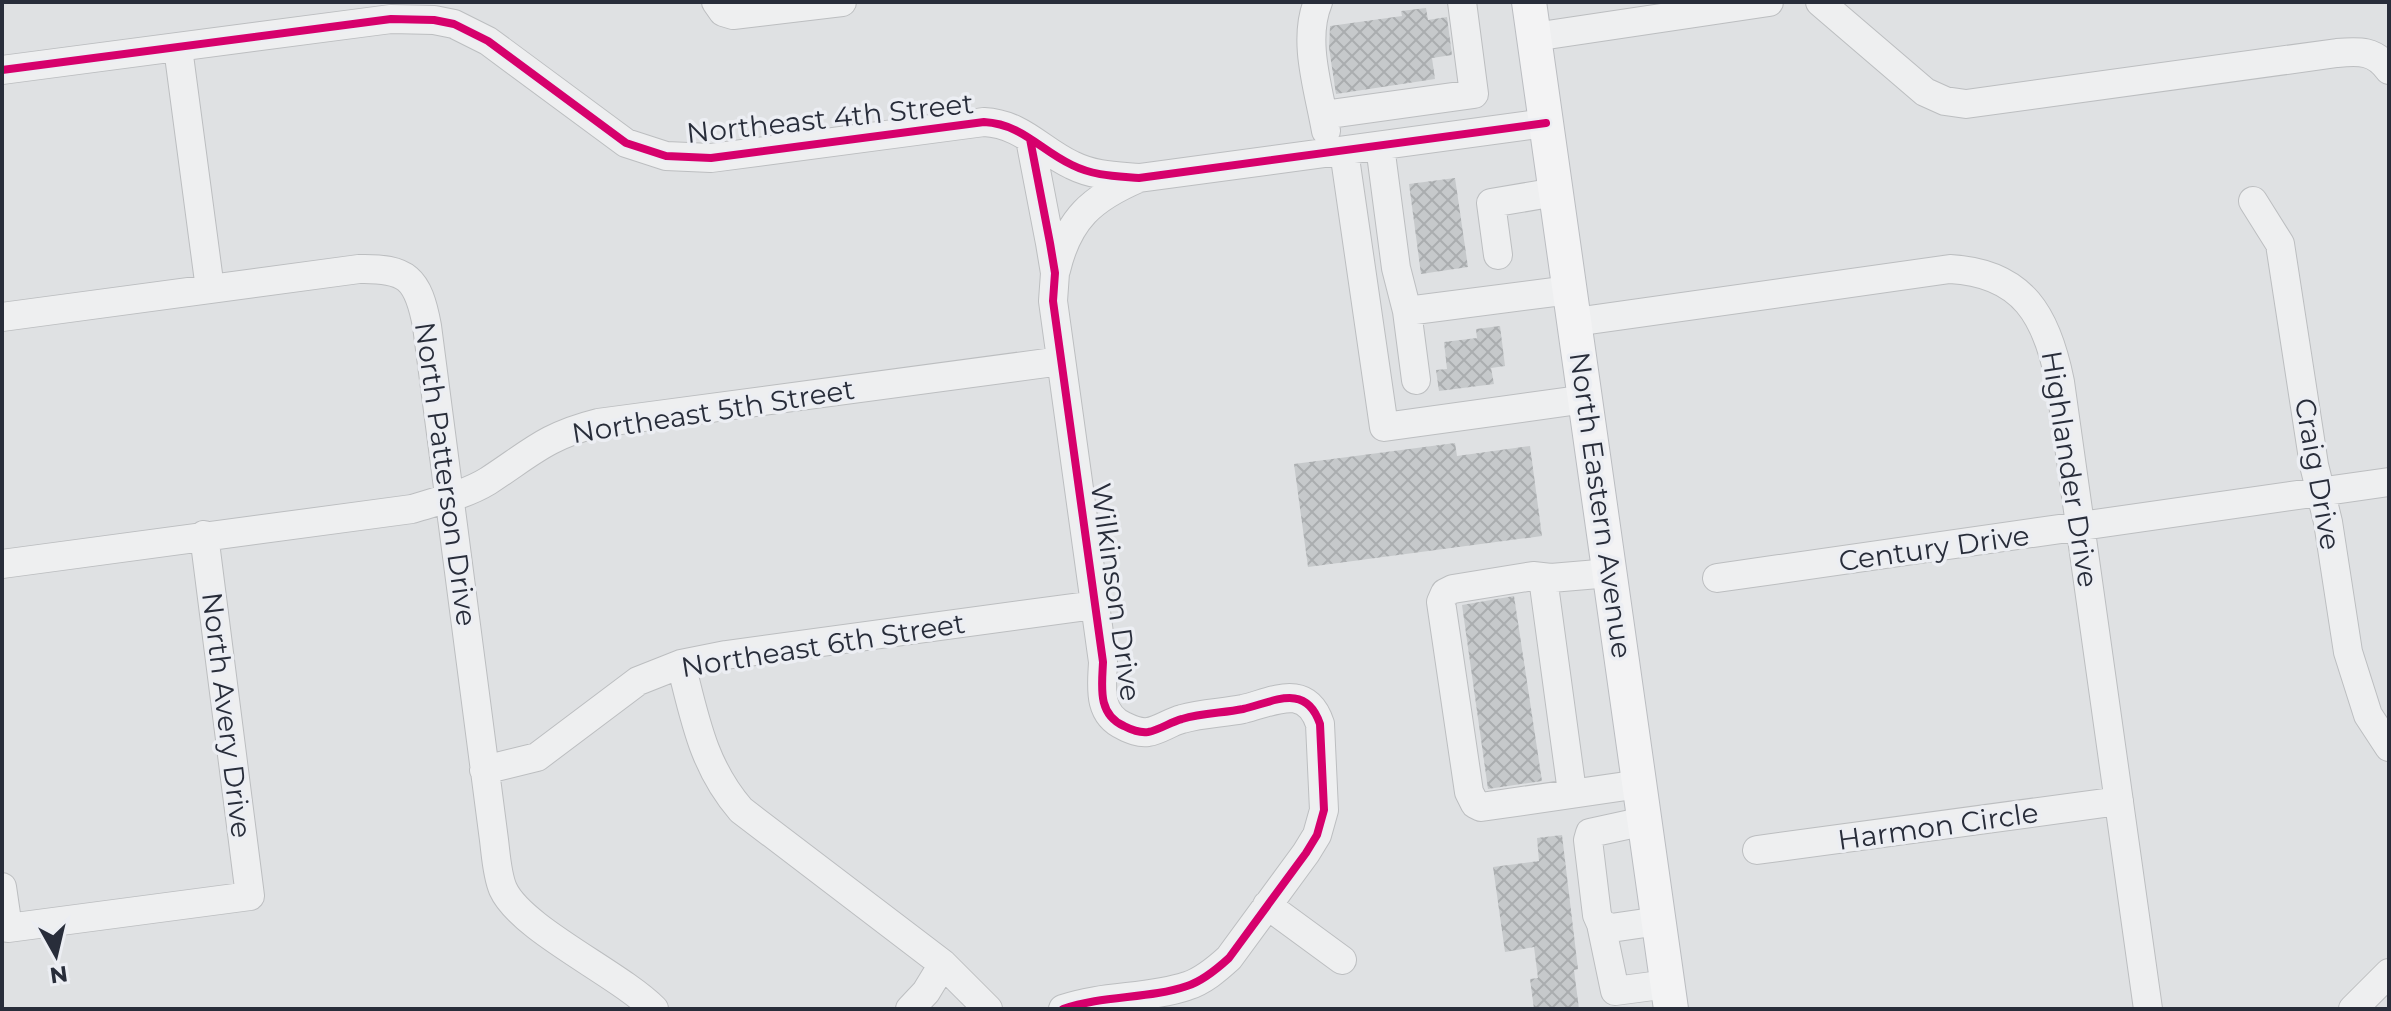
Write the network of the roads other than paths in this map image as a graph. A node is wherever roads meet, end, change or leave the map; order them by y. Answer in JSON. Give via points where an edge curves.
{"nodes":[{"id":1,"x":716,"y":2,"type":"edge"},
{"id":2,"x":842,"y":2,"type":"edge"},
{"id":3,"x":1318,"y":2,"type":"edge"},
{"id":4,"x":1462,"y":2,"type":"edge"},
{"id":5,"x":1529,"y":2,"type":"edge"},
{"id":6,"x":1769,"y":2,"type":"edge"},
{"id":7,"x":1820,"y":2,"type":"edge"},
{"id":8,"x":1722,"y":5,"type":"edge"},
{"id":9,"x":1534,"y":37,"type":"junction"},
{"id":10,"x":178,"y":48,"type":"junction"},
{"id":11,"x":2,"y":70,"type":"edge"},
{"id":12,"x":2389,"y":70,"type":"edge"},
{"id":13,"x":1323,"y":115,"type":"junction"},
{"id":14,"x":1546,"y":123,"type":"junction"},
{"id":15,"x":1030,"y":139,"type":"junction"},
{"id":16,"x":1380,"y":146,"type":"junction"},
{"id":17,"x":1336,"y":152,"type":"junction"},
{"id":18,"x":1139,"y":178,"type":"junction"},
{"id":19,"x":1556,"y":192,"type":"junction"},
{"id":20,"x":2253,"y":201,"type":"dead end"},
{"id":21,"x":1498,"y":255,"type":"dead end"},
{"id":22,"x":1055,"y":273,"type":"junction"},
{"id":23,"x":210,"y":289,"type":"junction"},
{"id":24,"x":1573,"y":306,"type":"junction"},
{"id":25,"x":1407,"y":311,"type":"junction"},
{"id":26,"x":2,"y":317,"type":"edge"},
{"id":27,"x":1061,"y":361,"type":"junction"},
{"id":28,"x":1416,"y":380,"type":"dead end"},
{"id":29,"x":1586,"y":399,"type":"junction"},
{"id":30,"x":2389,"y":482,"type":"edge"},
{"id":31,"x":2321,"y":492,"type":"junction"},
{"id":32,"x":448,"y":498,"type":"junction"},
{"id":33,"x":2080,"y":527,"type":"junction"},
{"id":34,"x":204,"y":535,"type":"junction"},
{"id":35,"x":2,"y":564,"type":"edge"},
{"id":36,"x":1610,"y":573,"type":"junction"},
{"id":37,"x":1543,"y":578,"type":"junction"},
{"id":38,"x":1717,"y":578,"type":"dead end"},
{"id":39,"x":1095,"y":605,"type":"junction"},
{"id":40,"x":681,"y":664,"type":"junction"},
{"id":41,"x":2389,"y":747,"type":"edge"},
{"id":42,"x":484,"y":770,"type":"junction"},
{"id":43,"x":1640,"y":784,"type":"junction"},
{"id":44,"x":1572,"y":792,"type":"junction"},
{"id":45,"x":2119,"y":801,"type":"junction"},
{"id":46,"x":1645,"y":821,"type":"junction"},
{"id":47,"x":1757,"y":850,"type":"dead end"},
{"id":48,"x":2,"y":887,"type":"edge"},
{"id":49,"x":1267,"y":905,"type":"junction"},
{"id":50,"x":1659,"y":921,"type":"junction"},
{"id":51,"x":1601,"y":924,"type":"junction"},
{"id":52,"x":1342,"y":960,"type":"dead end"},
{"id":53,"x":943,"y":964,"type":"junction"},
{"id":54,"x":2384,"y":988,"type":"edge"},
{"id":55,"x":1670,"y":996,"type":"edge"},
{"id":56,"x":654,"y":1009,"type":"edge"},
{"id":57,"x":910,"y":1009,"type":"edge"},
{"id":58,"x":988,"y":1009,"type":"edge"},
{"id":59,"x":1063,"y":1009,"type":"edge"},
{"id":60,"x":2148,"y":1009,"type":"edge"},
{"id":61,"x":2353,"y":1009,"type":"edge"}],
"edges":[{"from":1,"to":2,"type":"street","via":[[733,15]]},
{"from":3,"to":13,"type":"street","via":[[1311,44]]},
{"from":4,"to":13,"type":"street","via":[[1474,94]]},
{"from":5,"to":9,"type":"main road","name":"North Eastern Avenue"},
{"from":6,"to":8,"type":"street"},
{"from":7,"to":12,"type":"street","via":[[1925,92],[1966,104],[2337,53],[2366,51]]},
{"from":8,"to":9,"type":"street"},
{"from":9,"to":14,"type":"main road","name":"North Eastern Avenue"},
{"from":10,"to":11,"type":"street","name":"Northeast 4th Street"},
{"from":10,"to":15,"type":"street","name":"Northeast 4th Street","via":[[391,19],[454,24],[488,41],[626,143],[666,156],[711,158],[984,122],[1001,123]]},
{"from":10,"to":23,"type":"street"},
{"from":13,"to":17,"type":"street"},
{"from":14,"to":16,"type":"street","name":"Northeast 4th Street"},
{"from":14,"to":19,"type":"main road","name":"North Eastern Avenue"},
{"from":15,"to":18,"type":"street","name":"Northeast 4th Street","via":[[1090,172]]},
{"from":15,"to":22,"type":"street","name":"Wilkinson Drive"},
{"from":16,"to":17,"type":"street","name":"Northeast 4th Street"},
{"from":16,"to":25,"type":"street"},
{"from":17,"to":18,"type":"street","name":"Northeast 4th Street"},
{"from":17,"to":29,"type":"street","via":[[1384,427]]},
{"from":18,"to":22,"type":"street","via":[[1096,200],[1082,214],[1061,248]]},
{"from":19,"to":21,"type":"street","via":[[1491,203]]},
{"from":19,"to":24,"type":"main road","name":"North Eastern Avenue"},
{"from":20,"to":31,"type":"street","name":"Craig Drive","via":[[2280,244]]},
{"from":22,"to":27,"type":"street","name":"Wilkinson Drive"},
{"from":23,"to":26,"type":"street","name":"North Patterson Drive"},
{"from":23,"to":32,"type":"street","name":"North Patterson Drive","via":[[359,269],[408,276],[423,303]]},
{"from":24,"to":25,"type":"street","name":"Highlander Drive"},
{"from":24,"to":29,"type":"main road","name":"North Eastern Avenue"},
{"from":24,"to":33,"type":"street","name":"Highlander Drive","via":[[1934,269],[1991,276],[2033,307],[2053,350]]},
{"from":25,"to":28,"type":"street"},
{"from":27,"to":32,"type":"street","name":"Northeast 5th Street","via":[[598,423],[550,438],[487,482]]},
{"from":27,"to":39,"type":"street","name":"Wilkinson Drive"},
{"from":29,"to":36,"type":"main road","name":"North Eastern Avenue"},
{"from":30,"to":31,"type":"street","name":"Century Drive"},
{"from":31,"to":33,"type":"street","name":"Century Drive"},
{"from":31,"to":41,"type":"street","name":"Craig Drive","via":[[2348,652],[2368,715]]},
{"from":32,"to":34,"type":"street","name":"Northeast 5th Street","via":[[412,509]]},
{"from":32,"to":42,"type":"street","name":"North Patterson Drive"},
{"from":33,"to":38,"type":"street","name":"Century Drive"},
{"from":33,"to":45,"type":"street","name":"Highlander Drive"},
{"from":34,"to":35,"type":"street","name":"Northeast 5th Street"},
{"from":34,"to":48,"type":"street","name":"North Avery Drive","via":[[250,896],[8,928]]},
{"from":36,"to":37,"type":"street"},
{"from":36,"to":43,"type":"main road","name":"North Eastern Avenue"},
{"from":37,"to":44,"type":"street"},
{"from":37,"to":44,"type":"street","via":[[1453,589],[1441,602],[1471,799],[1481,807]]},
{"from":39,"to":40,"type":"street","name":"Northeast 6th Street"},
{"from":39,"to":49,"type":"street","name":"Wilkinson Drive","via":[[1103,706],[1127,728],[1149,732],[1187,717],[1244,709],[1280,697],[1302,701],[1316,712],[1321,824]]},
{"from":40,"to":42,"type":"street","name":"Northeast 6th Street","via":[[638,681],[537,757]]},
{"from":40,"to":53,"type":"street","via":[[707,760],[732,800]]},
{"from":42,"to":56,"type":"street","name":"North Patterson Drive","via":[[499,876],[512,903]]},
{"from":43,"to":44,"type":"street"},
{"from":43,"to":46,"type":"main road","name":"North Eastern Avenue"},
{"from":45,"to":47,"type":"street","name":"Harmon Circle"},
{"from":45,"to":60,"type":"street","name":"Highlander Drive"},
{"from":46,"to":50,"type":"main road","name":"North Eastern Avenue"},
{"from":46,"to":51,"type":"street","via":[[1590,833]]},
{"from":49,"to":52,"type":"street"},
{"from":49,"to":59,"type":"street","name":"Wilkinson Drive","via":[[1229,958],[1197,982]]},
{"from":50,"to":51,"type":"street","via":[[1611,928]]},
{"from":50,"to":55,"type":"main road","name":"North Eastern Avenue"},
{"from":51,"to":55,"type":"street","via":[[1615,991]]},
{"from":53,"to":57,"type":"street"},
{"from":53,"to":58,"type":"street"},
{"from":54,"to":61,"type":"street"}]}
